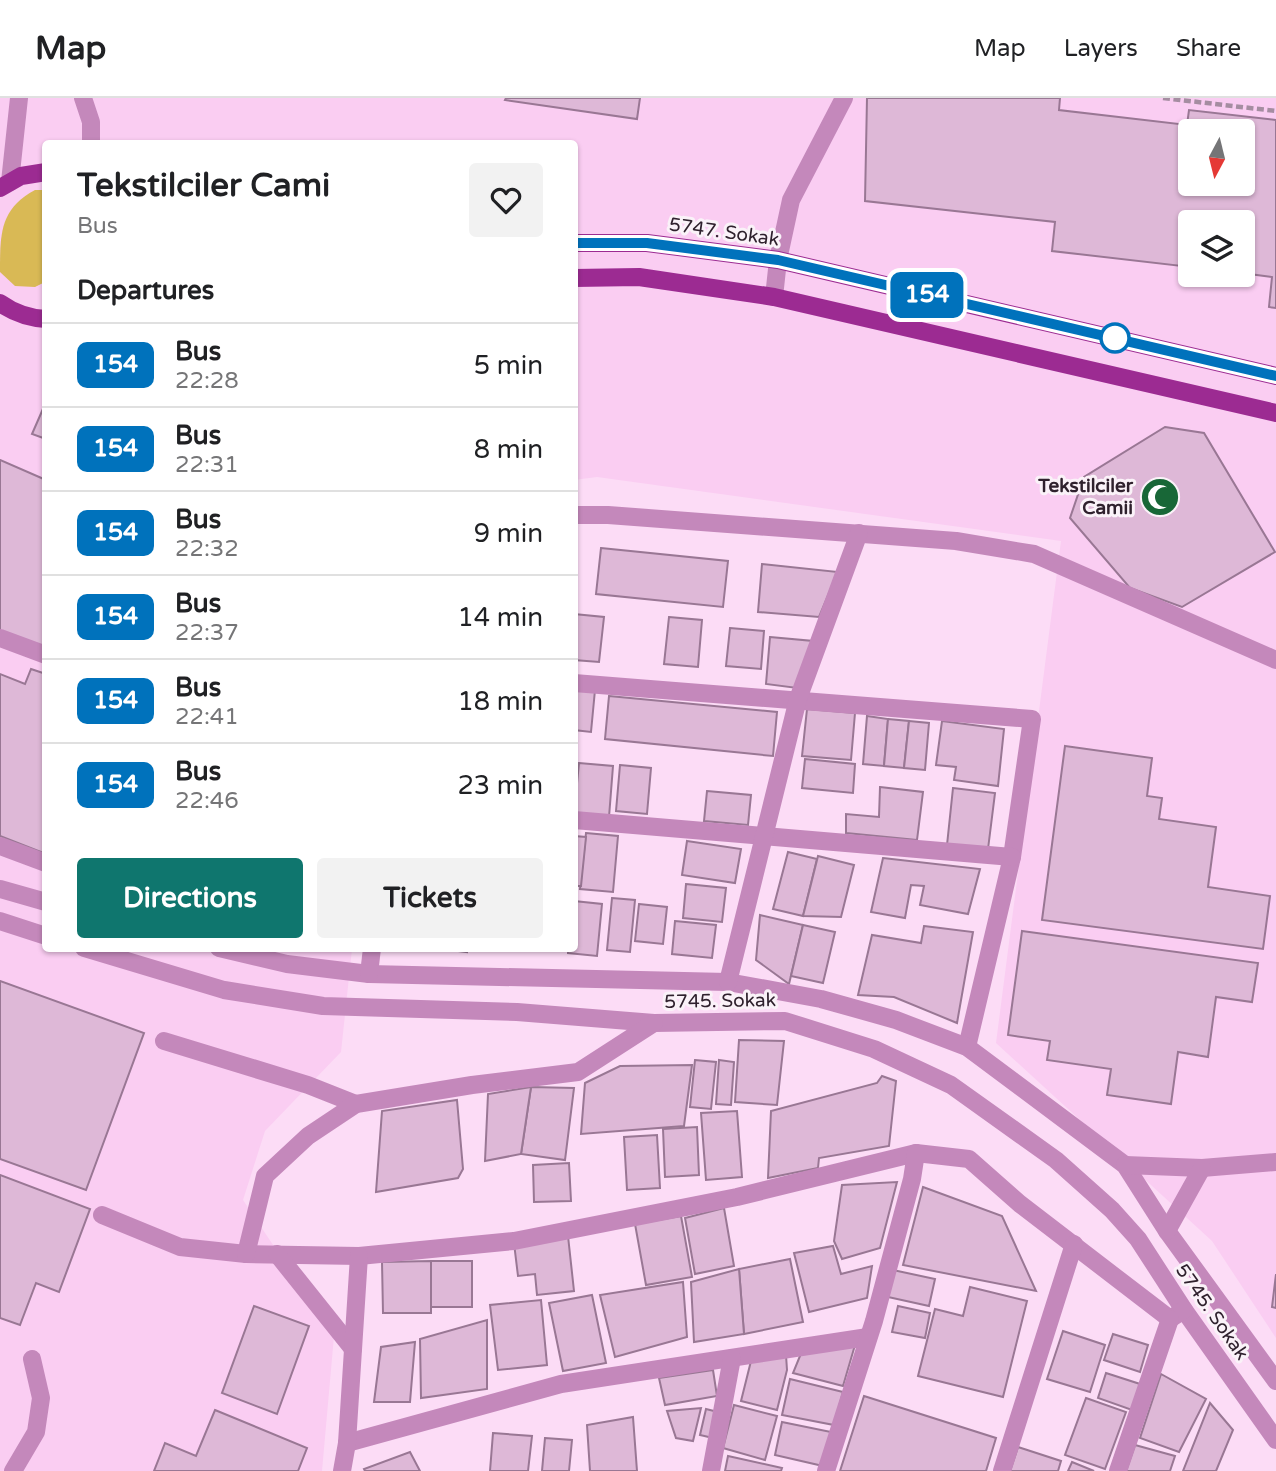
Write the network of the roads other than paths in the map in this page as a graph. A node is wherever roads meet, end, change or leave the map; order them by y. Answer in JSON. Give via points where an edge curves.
{"nodes":[{"id":1,"x":19,"y":98,"type":"edge"},
{"id":2,"x":83,"y":98,"type":"edge"},
{"id":3,"x":844,"y":98,"type":"edge"},
{"id":4,"x":91,"y":140,"type":"edge"},
{"id":5,"x":42,"y":173,"type":"edge"},
{"id":6,"x":3,"y":186,"type":"edge"},
{"id":7,"x":578,"y":243,"type":"edge"},
{"id":8,"x":778,"y":260,"type":"junction"},
{"id":9,"x":578,"y":278,"type":"edge"},
{"id":10,"x":774,"y":297,"type":"junction"},
{"id":11,"x":4,"y":308,"type":"edge"},
{"id":12,"x":42,"y":319,"type":"edge"},
{"id":13,"x":1276,"y":376,"type":"edge"},
{"id":14,"x":1276,"y":413,"type":"edge"},
{"id":15,"x":578,"y":515,"type":"edge"},
{"id":16,"x":859,"y":533,"type":"junction"},
{"id":17,"x":0,"y":638,"type":"edge"},
{"id":18,"x":42,"y":653,"type":"edge"},
{"id":19,"x":1276,"y":660,"type":"edge"},
{"id":20,"x":578,"y":683,"type":"edge"},
{"id":21,"x":797,"y":699,"type":"junction"},
{"id":22,"x":578,"y":820,"type":"edge"},
{"id":23,"x":764,"y":836,"type":"junction"},
{"id":24,"x":0,"y":846,"type":"edge"},
{"id":25,"x":1012,"y":857,"type":"junction"},
{"id":26,"x":42,"y":862,"type":"edge"},
{"id":27,"x":0,"y":889,"type":"edge"},
{"id":28,"x":42,"y":901,"type":"edge"},
{"id":29,"x":0,"y":921,"type":"edge"},
{"id":30,"x":42,"y":935,"type":"edge"},
{"id":31,"x":96,"y":952,"type":"edge"},
{"id":32,"x":236,"y":952,"type":"edge"},
{"id":33,"x":276,"y":952,"type":"edge"},
{"id":34,"x":372,"y":952,"type":"edge"},
{"id":35,"x":287,"y":964,"type":"junction"},
{"id":36,"x":369,"y":974,"type":"junction"},
{"id":37,"x":728,"y":982,"type":"junction"},
{"id":38,"x":654,"y":1023,"type":"junction"},
{"id":39,"x":164,"y":1041,"type":"dead end"},
{"id":40,"x":967,"y":1047,"type":"junction"},
{"id":41,"x":356,"y":1104,"type":"junction"},
{"id":42,"x":916,"y":1153,"type":"junction"},
{"id":43,"x":1276,"y":1162,"type":"edge"},
{"id":44,"x":1125,"y":1165,"type":"junction"},
{"id":45,"x":1202,"y":1168,"type":"junction"},
{"id":46,"x":102,"y":1215,"type":"dead end"},
{"id":47,"x":1167,"y":1231,"type":"junction"},
{"id":48,"x":1074,"y":1244,"type":"junction"},
{"id":49,"x":246,"y":1254,"type":"junction"},
{"id":50,"x":277,"y":1254,"type":"junction"},
{"id":51,"x":359,"y":1256,"type":"junction"},
{"id":52,"x":1177,"y":1314,"type":"junction"},
{"id":53,"x":868,"y":1337,"type":"junction"},
{"id":54,"x":353,"y":1349,"type":"junction"},
{"id":55,"x":732,"y":1358,"type":"junction"},
{"id":56,"x":32,"y":1359,"type":"dead end"},
{"id":57,"x":1268,"y":1361,"type":"edge"},
{"id":58,"x":1276,"y":1381,"type":"edge"},
{"id":59,"x":1276,"y":1440,"type":"edge"},
{"id":60,"x":347,"y":1443,"type":"junction"},
{"id":61,"x":13,"y":1471,"type":"edge"},
{"id":62,"x":342,"y":1471,"type":"edge"},
{"id":63,"x":711,"y":1471,"type":"edge"},
{"id":64,"x":826,"y":1471,"type":"edge"},
{"id":65,"x":1002,"y":1471,"type":"edge"},
{"id":66,"x":1118,"y":1471,"type":"edge"}],
"edges":[{"from":1,"to":6,"type":"street"},
{"from":2,"to":4,"type":"street","via":[[92,122]]},
{"from":3,"to":8,"type":"street","via":[[791,200]]},
{"from":5,"to":6,"type":"main road"},
{"from":7,"to":8,"type":"main road","name":"5747. Sokak","via":[[647,243]]},
{"from":8,"to":10,"type":"street"},
{"from":8,"to":13,"type":"main road","name":"5747. Sokak"},
{"from":9,"to":10,"type":"main road","via":[[639,277]]},
{"from":10,"to":14,"type":"main road"},
{"from":11,"to":12,"type":"main road"},
{"from":15,"to":16,"type":"street"},
{"from":16,"to":19,"type":"street","via":[[956,541],[1034,554]]},
{"from":16,"to":21,"type":"street"},
{"from":17,"to":18,"type":"street"},
{"from":20,"to":21,"type":"street"},
{"from":21,"to":23,"type":"street"},
{"from":21,"to":25,"type":"street","via":[[1032,719]]},
{"from":22,"to":23,"type":"street"},
{"from":23,"to":25,"type":"street"},
{"from":23,"to":37,"type":"street"},
{"from":24,"to":26,"type":"street"},
{"from":25,"to":40,"type":"street"},
{"from":27,"to":28,"type":"street"},
{"from":29,"to":30,"type":"street"},
{"from":31,"to":38,"type":"street","name":"5745. Sokak","via":[[223,990],[323,1006],[517,1012]]},
{"from":32,"to":35,"type":"street","name":"5745. Sokak"},
{"from":33,"to":35,"type":"street"},
{"from":34,"to":36,"type":"street"},
{"from":35,"to":36,"type":"street","name":"5745. Sokak"},
{"from":36,"to":37,"type":"street","name":"5745. Sokak"},
{"from":37,"to":40,"type":"street","name":"5745. Sokak","via":[[821,999]]},
{"from":38,"to":41,"type":"street","via":[[578,1072]]},
{"from":38,"to":52,"type":"street","name":"5745. Sokak","via":[[785,1021],[874,1049],[951,1085],[1056,1160],[1112,1210],[1138,1239]]},
{"from":39,"to":41,"type":"street"},
{"from":40,"to":44,"type":"street","name":"5745. Sokak"},
{"from":41,"to":49,"type":"street","via":[[308,1136],[265,1177]]},
{"from":42,"to":48,"type":"street","via":[[969,1159]]},
{"from":42,"to":51,"type":"street","via":[[737,1197],[514,1241]]},
{"from":42,"to":53,"type":"street"},
{"from":43,"to":45,"type":"street"},
{"from":44,"to":45,"type":"street"},
{"from":44,"to":47,"type":"street","name":"5745. Sokak"},
{"from":45,"to":47,"type":"street"},
{"from":46,"to":49,"type":"street","via":[[180,1247]]},
{"from":47,"to":57,"type":"street","name":"5745. Sokak"},
{"from":48,"to":52,"type":"street"},
{"from":48,"to":65,"type":"street"},
{"from":49,"to":50,"type":"street"},
{"from":50,"to":51,"type":"street"},
{"from":50,"to":54,"type":"street"},
{"from":51,"to":54,"type":"street"},
{"from":52,"to":59,"type":"street","name":"5745. Sokak"},
{"from":52,"to":66,"type":"street"},
{"from":53,"to":55,"type":"street"},
{"from":53,"to":64,"type":"street"},
{"from":54,"to":60,"type":"street"},
{"from":55,"to":60,"type":"street","via":[[561,1384]]},
{"from":55,"to":63,"type":"street"},
{"from":56,"to":61,"type":"street","via":[[41,1398],[38,1421]]},
{"from":57,"to":58,"type":"street","name":"5745. Sokak"},
{"from":60,"to":62,"type":"street"}]}
